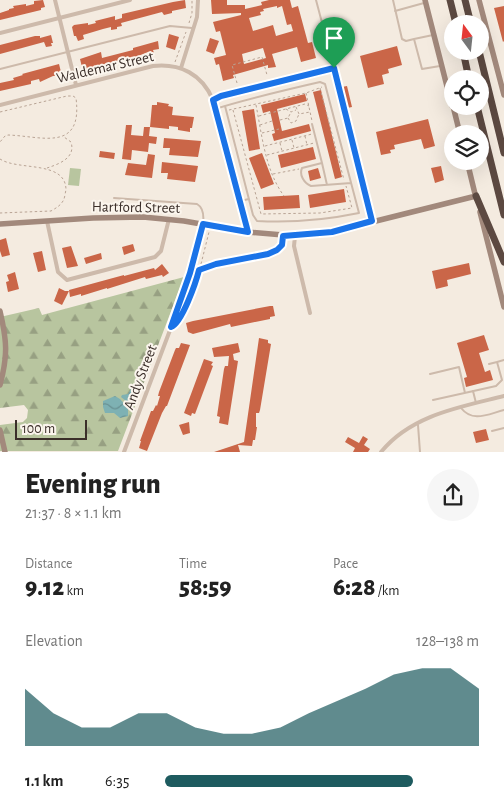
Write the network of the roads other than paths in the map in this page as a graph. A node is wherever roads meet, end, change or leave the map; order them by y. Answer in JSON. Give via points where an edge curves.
{"nodes":[{"id":1,"x":55,"y":0,"type":"edge"},
{"id":2,"x":130,"y":0,"type":"edge"},
{"id":3,"x":198,"y":0,"type":"edge"},
{"id":4,"x":316,"y":0,"type":"edge"},
{"id":5,"x":393,"y":0,"type":"edge"},
{"id":6,"x":450,"y":0,"type":"edge"},
{"id":7,"x":465,"y":0,"type":"edge"},
{"id":8,"x":479,"y":0,"type":"edge"},
{"id":9,"x":426,"y":1,"type":"edge"},
{"id":10,"x":395,"y":11,"type":"junction"},
{"id":11,"x":454,"y":15,"type":"edge"},
{"id":12,"x":469,"y":15,"type":"edge"},
{"id":13,"x":59,"y":18,"type":"junction"},
{"id":14,"x":193,"y":29,"type":"junction"},
{"id":15,"x":0,"y":34,"type":"edge"},
{"id":16,"x":434,"y":35,"type":"junction"},
{"id":17,"x":414,"y":39,"type":"junction"},
{"id":18,"x":68,"y":51,"type":"junction"},
{"id":19,"x":481,"y":60,"type":"edge"},
{"id":20,"x":442,"y":65,"type":"junction"},
{"id":21,"x":181,"y":68,"type":"junction"},
{"id":22,"x":334,"y":68,"type":"junction"},
{"id":23,"x":0,"y":69,"type":"edge"},
{"id":24,"x":444,"y":72,"type":"edge"},
{"id":25,"x":76,"y":85,"type":"junction"},
{"id":26,"x":504,"y":95,"type":"edge"},
{"id":27,"x":213,"y":100,"type":"junction"},
{"id":28,"x":0,"y":105,"type":"edge"},
{"id":29,"x":225,"y":106,"type":"junction"},
{"id":30,"x":215,"y":109,"type":"junction"},
{"id":31,"x":479,"y":115,"type":"edge"},
{"id":32,"x":312,"y":124,"type":"road end"},
{"id":33,"x":504,"y":153,"type":"edge"},
{"id":34,"x":322,"y":163,"type":"junction"},
{"id":35,"x":469,"y":170,"type":"edge"},
{"id":36,"x":351,"y":183,"type":"junction"},
{"id":37,"x":327,"y":185,"type":"junction"},
{"id":38,"x":476,"y":196,"type":"junction"},
{"id":39,"x":114,"y":198,"type":"dead end"},
{"id":40,"x":249,"y":199,"type":"junction"},
{"id":41,"x":240,"y":201,"type":"junction"},
{"id":42,"x":504,"y":215,"type":"edge"},
{"id":43,"x":169,"y":219,"type":"junction"},
{"id":44,"x":47,"y":221,"type":"junction"},
{"id":45,"x":372,"y":221,"type":"junction"},
{"id":46,"x":0,"y":224,"type":"edge"},
{"id":47,"x":203,"y":224,"type":"junction"},
{"id":48,"x":248,"y":232,"type":"junction"},
{"id":49,"x":283,"y":236,"type":"junction"},
{"id":50,"x":295,"y":236,"type":"junction"},
{"id":51,"x":504,"y":262,"type":"edge"},
{"id":52,"x":190,"y":273,"type":"junction"},
{"id":53,"x":504,"y":307,"type":"edge"},
{"id":54,"x":0,"y":311,"type":"edge"},
{"id":55,"x":310,"y":313,"type":"dead end"},
{"id":56,"x":504,"y":360,"type":"edge"},
{"id":57,"x":497,"y":362,"type":"junction"},
{"id":58,"x":489,"y":364,"type":"dead end"},
{"id":59,"x":430,"y":374,"type":"dead end"},
{"id":60,"x":503,"y":380,"type":"edge"},
{"id":61,"x":0,"y":385,"type":"edge"},
{"id":62,"x":473,"y":391,"type":"junction"},
{"id":63,"x":465,"y":393,"type":"junction"},
{"id":64,"x":504,"y":396,"type":"edge"},
{"id":65,"x":433,"y":400,"type":"dead end"},
{"id":66,"x":476,"y":403,"type":"junction"},
{"id":67,"x":460,"y":407,"type":"junction"},
{"id":68,"x":504,"y":410,"type":"edge"},
{"id":69,"x":418,"y":422,"type":"junction"},
{"id":70,"x":504,"y":428,"type":"edge"},
{"id":71,"x":0,"y":430,"type":"edge"},
{"id":72,"x":492,"y":431,"type":"dead end"},
{"id":73,"x":6,"y":452,"type":"edge"},
{"id":74,"x":124,"y":452,"type":"edge"},
{"id":75,"x":381,"y":452,"type":"edge"},
{"id":76,"x":420,"y":452,"type":"edge"}],
"edges":[{"from":1,"to":13,"type":"street"},
{"from":2,"to":13,"type":"street"},
{"from":3,"to":14,"type":"street"},
{"from":4,"to":22,"type":"lane"},
{"from":5,"to":10,"type":"lane"},
{"from":6,"to":11,"type":"highway"},
{"from":7,"to":12,"type":"highway"},
{"from":8,"to":26,"type":"street"},
{"from":9,"to":10,"type":"lane"},
{"from":9,"to":16,"type":"street"},
{"from":10,"to":17,"type":"lane","via":[[403,40]]},
{"from":13,"to":15,"type":"street"},
{"from":13,"to":18,"type":"street"},
{"from":14,"to":18,"type":"lane","via":[[170,26]]},
{"from":14,"to":21,"type":"street"},
{"from":16,"to":17,"type":"lane"},
{"from":16,"to":20,"type":"street"},
{"from":17,"to":20,"type":"lane","via":[[422,69]]},
{"from":18,"to":23,"type":"lane"},
{"from":18,"to":25,"type":"street"},
{"from":19,"to":33,"type":"highway"},
{"from":20,"to":24,"type":"street"},
{"from":21,"to":25,"type":"street","name":"Waldemar Street","via":[[153,66]]},
{"from":21,"to":27,"type":"street","name":"Waldemar Street","via":[[194,74]]},
{"from":22,"to":27,"type":"lane"},
{"from":22,"to":45,"type":"lane"},
{"from":25,"to":28,"type":"street","name":"Waldemar Street"},
{"from":27,"to":30,"type":"street"},
{"from":29,"to":30,"type":"lane"},
{"from":29,"to":36,"type":"lane","via":[[320,82],[326,84]]},
{"from":29,"to":40,"type":"lane"},
{"from":30,"to":41,"type":"street"},
{"from":31,"to":42,"type":"highway"},
{"from":32,"to":34,"type":"lane"},
{"from":34,"to":37,"type":"lane"},
{"from":34,"to":37,"type":"lane","via":[[303,168],[301,173],[307,184]]},
{"from":35,"to":38,"type":"street"},
{"from":36,"to":37,"type":"lane"},
{"from":36,"to":40,"type":"lane","via":[[359,213],[340,217],[293,222],[257,221]]},
{"from":38,"to":45,"type":"street","name":"Hartford Street"},
{"from":38,"to":51,"type":"highway"},
{"from":38,"to":53,"type":"street"},
{"from":39,"to":47,"type":"lane","via":[[197,204],[202,210]]},
{"from":40,"to":41,"type":"lane"},
{"from":41,"to":48,"type":"street"},
{"from":43,"to":44,"type":"street","name":"Hartford Street","via":[[131,217]]},
{"from":43,"to":44,"type":"street","via":[[161,251],[155,257],[67,280],[58,272]]},
{"from":43,"to":47,"type":"street","name":"Hartford Street"},
{"from":44,"to":46,"type":"street","name":"Hartford Street"},
{"from":45,"to":50,"type":"street","name":"Hartford Street","via":[[332,232]]},
{"from":47,"to":48,"type":"street","name":"Hartford Street"},
{"from":47,"to":52,"type":"street","name":"Andy Street"},
{"from":48,"to":49,"type":"street","name":"Hartford Street"},
{"from":49,"to":50,"type":"street","name":"Hartford Street"},
{"from":49,"to":52,"type":"street","via":[[282,245],[268,254],[216,264]]},
{"from":50,"to":55,"type":"street","via":[[294,246]]},
{"from":52,"to":74,"type":"street","name":"Andy Street"},
{"from":54,"to":61,"type":"street","via":[[7,342]]},
{"from":56,"to":57,"type":"lane"},
{"from":57,"to":58,"type":"lane"},
{"from":57,"to":60,"type":"lane"},
{"from":59,"to":63,"type":"lane","via":[[459,367]]},
{"from":60,"to":62,"type":"lane","via":[[496,386]]},
{"from":62,"to":63,"type":"lane"},
{"from":62,"to":66,"type":"lane"},
{"from":63,"to":65,"type":"lane"},
{"from":64,"to":66,"type":"street"},
{"from":66,"to":67,"type":"street"},
{"from":67,"to":68,"type":"lane","via":[[475,417]]},
{"from":67,"to":69,"type":"street"},
{"from":69,"to":75,"type":"street","via":[[392,438]]},
{"from":69,"to":76,"type":"lane"},
{"from":70,"to":72,"type":"lane"},
{"from":71,"to":73,"type":"street"}]}
